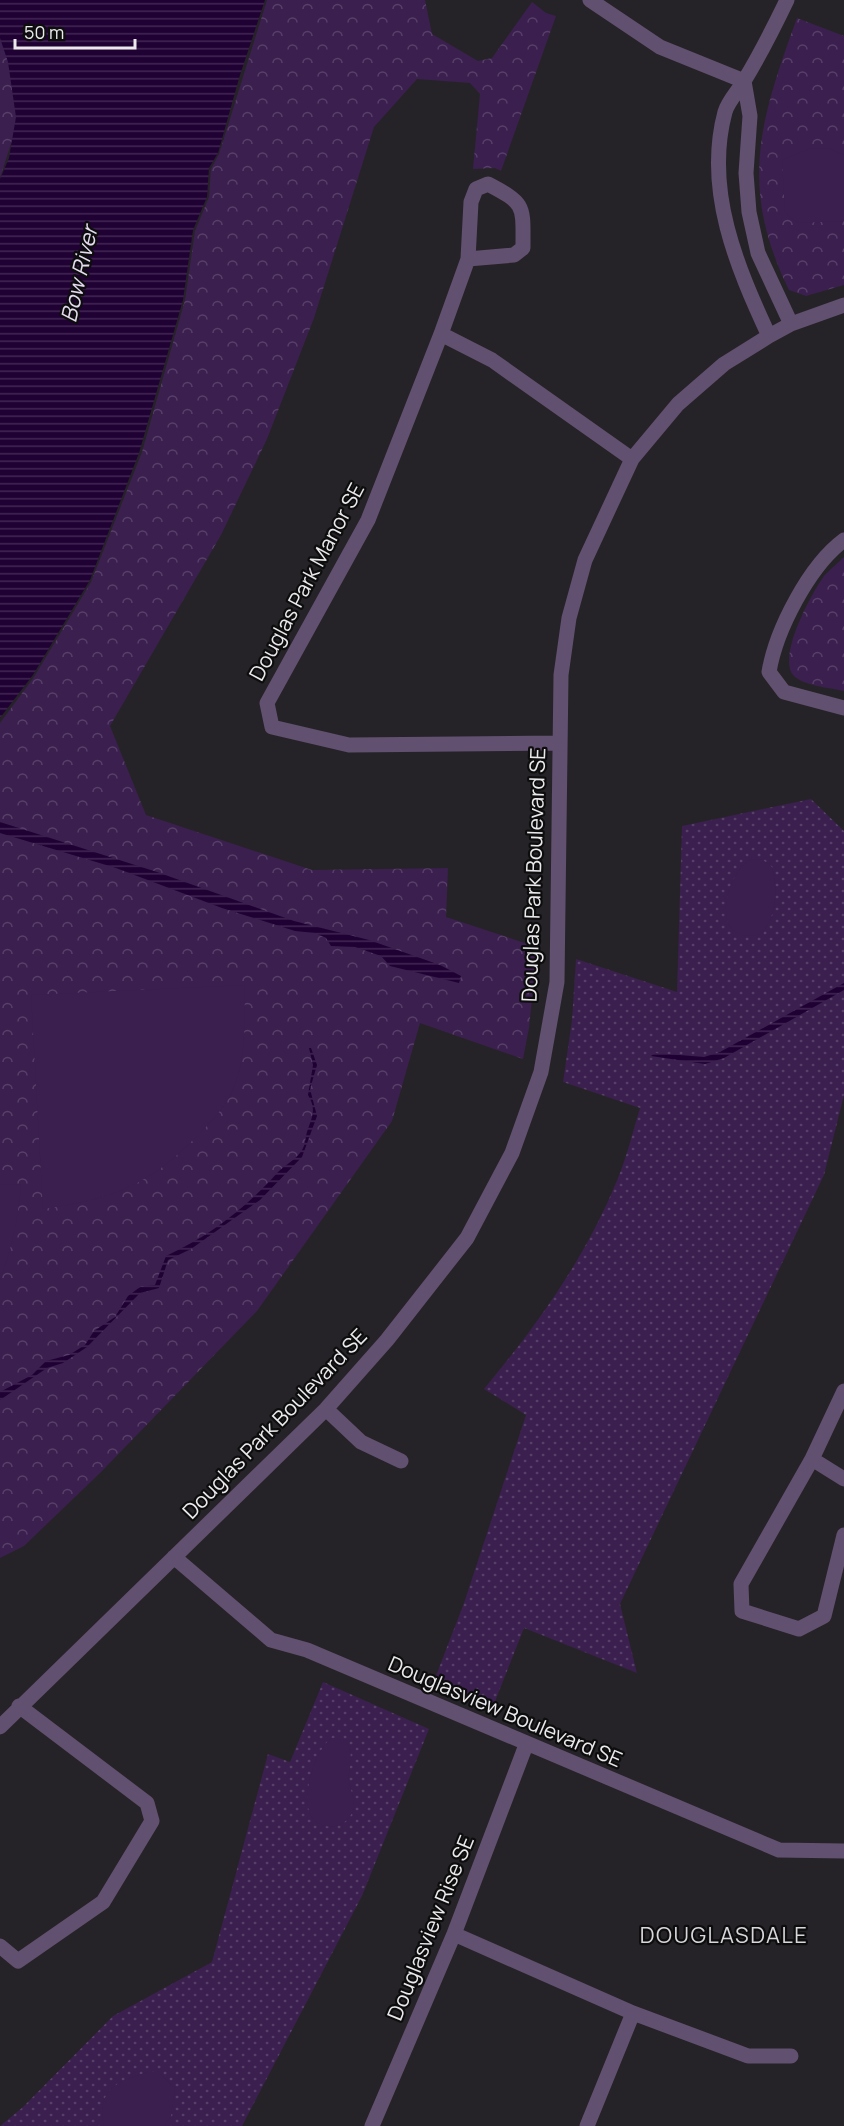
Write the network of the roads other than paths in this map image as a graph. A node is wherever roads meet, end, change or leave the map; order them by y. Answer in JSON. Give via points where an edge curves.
{"nodes":[{"id":1,"x":590,"y":0,"type":"edge"},
{"id":2,"x":788,"y":0,"type":"edge"},
{"id":3,"x":744,"y":81,"type":"junction"},
{"id":4,"x":468,"y":259,"type":"junction"},
{"id":5,"x":844,"y":305,"type":"edge"},
{"id":6,"x":791,"y":324,"type":"junction"},
{"id":7,"x":441,"y":334,"type":"junction"},
{"id":8,"x":769,"y":336,"type":"junction"},
{"id":9,"x":632,"y":459,"type":"junction"},
{"id":10,"x":844,"y":540,"type":"edge"},
{"id":11,"x":844,"y":708,"type":"edge"},
{"id":12,"x":560,"y":743,"type":"junction"},
{"id":13,"x":844,"y":1391,"type":"edge"},
{"id":14,"x":326,"y":1409,"type":"junction"},
{"id":15,"x":812,"y":1459,"type":"junction"},
{"id":16,"x":400,"y":1461,"type":"dead end"},
{"id":17,"x":844,"y":1479,"type":"edge"},
{"id":18,"x":844,"y":1535,"type":"edge"},
{"id":19,"x":174,"y":1557,"type":"junction"},
{"id":20,"x":19,"y":1706,"type":"junction"},
{"id":21,"x":0,"y":1727,"type":"edge"},
{"id":22,"x":526,"y":1745,"type":"junction"},
{"id":23,"x":844,"y":1851,"type":"edge"},
{"id":24,"x":454,"y":1934,"type":"junction"},
{"id":25,"x":0,"y":1946,"type":"edge"},
{"id":26,"x":633,"y":2013,"type":"junction"},
{"id":27,"x":791,"y":2056,"type":"dead end"},
{"id":28,"x":372,"y":2126,"type":"edge"},
{"id":29,"x":587,"y":2126,"type":"edge"}],
"edges":[{"from":1,"to":3,"type":"street","via":[[660,47]]},
{"from":2,"to":3,"type":"street"},
{"from":3,"to":6,"type":"street","via":[[750,116],[746,172],[749,212],[758,253]]},
{"from":3,"to":8,"type":"street","via":[[725,110],[719,176],[735,261]]},
{"from":4,"to":4,"type":"street","via":[[514,255],[523,248],[523,213],[516,198],[488,184],[476,189],[471,202]]},
{"from":4,"to":7,"type":"street"},
{"from":5,"to":6,"type":"street","name":"Douglas Park Boulevard SE"},
{"from":6,"to":8,"type":"street","name":"Douglas Park Boulevard SE"},
{"from":7,"to":9,"type":"street","via":[[502,367]]},
{"from":7,"to":12,"type":"street","name":"Douglas Park Manor SE","via":[[368,520],[267,703],[272,727],[349,745]]},
{"from":8,"to":9,"type":"street","name":"Douglas Park Boulevard SE","via":[[724,364],[678,404]]},
{"from":9,"to":12,"type":"street","name":"Douglas Park Boulevard SE","via":[[585,560],[569,618],[561,675]]},
{"from":10,"to":11,"type":"street","via":[[830,550],[806,585],[772,651],[768,672],[784,692]]},
{"from":12,"to":14,"type":"street","name":"Douglas Park Boulevard SE","via":[[557,982],[541,1072],[512,1153],[467,1238],[387,1340]]},
{"from":13,"to":15,"type":"street"},
{"from":14,"to":16,"type":"street","via":[[361,1442]]},
{"from":14,"to":19,"type":"street","name":"Douglas Park Boulevard SE"},
{"from":15,"to":17,"type":"street"},
{"from":15,"to":18,"type":"street","via":[[741,1584],[742,1611],[799,1629],[824,1616]]},
{"from":19,"to":20,"type":"street","name":"Douglas Park Boulevard SE"},
{"from":19,"to":22,"type":"street","name":"Douglasview Boulevard SE","via":[[271,1640],[307,1650]]},
{"from":20,"to":21,"type":"street","name":"Douglas Park Boulevard SE"},
{"from":20,"to":25,"type":"street","via":[[147,1803],[152,1821],[103,1902],[18,1961]]},
{"from":22,"to":23,"type":"street","name":"Douglasview Boulevard SE","via":[[779,1850]]},
{"from":22,"to":24,"type":"street","name":"Douglasview Rise SE"},
{"from":24,"to":26,"type":"street"},
{"from":24,"to":28,"type":"street","name":"Douglasview Rise SE"},
{"from":26,"to":27,"type":"street","via":[[748,2056]]},
{"from":26,"to":29,"type":"street"}]}
